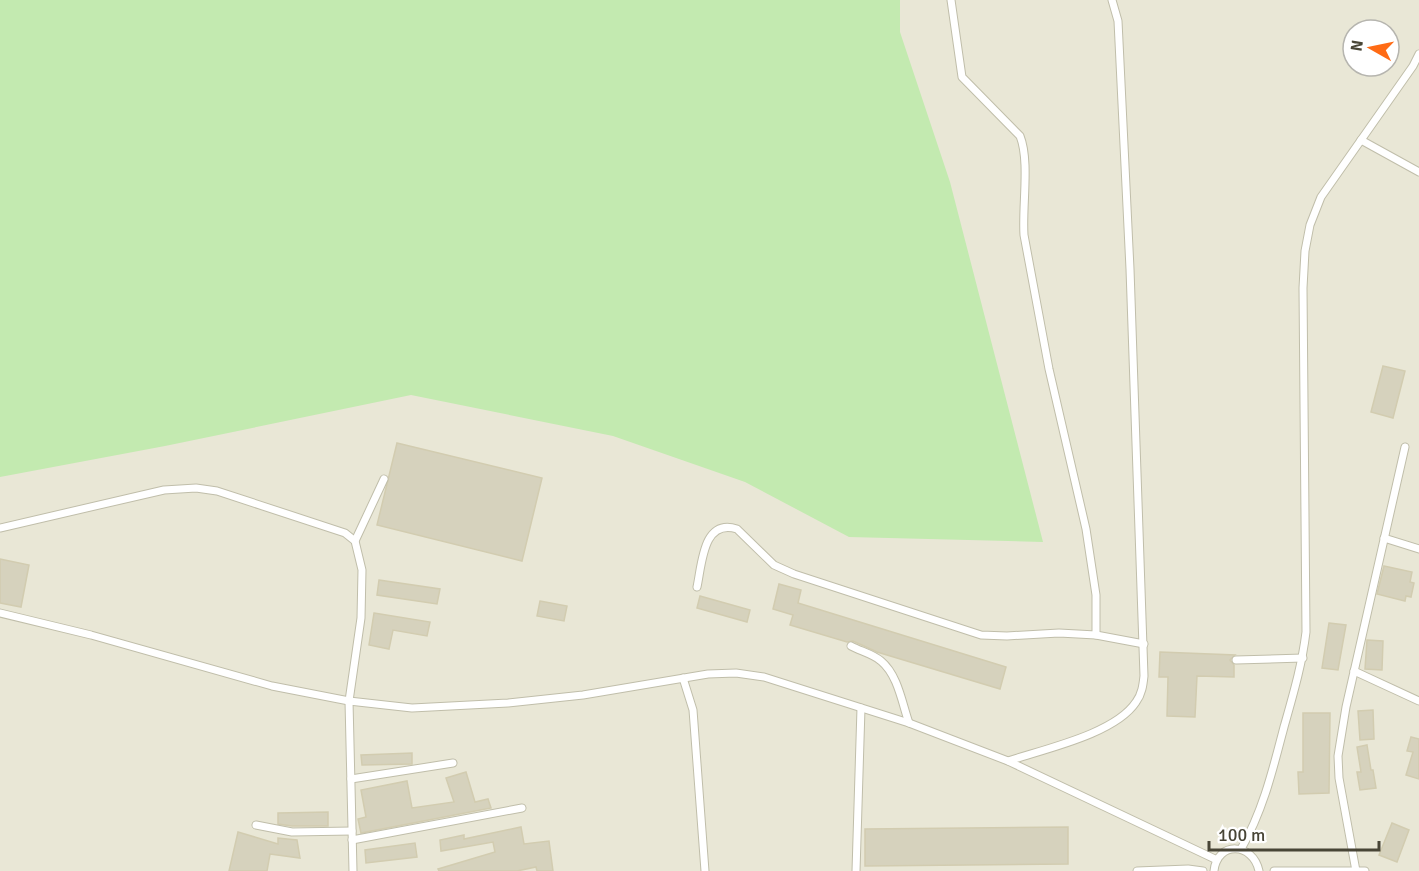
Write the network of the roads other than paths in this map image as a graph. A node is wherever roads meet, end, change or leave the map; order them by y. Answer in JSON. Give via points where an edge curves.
{"nodes":[{"id":1,"x":951,"y":0,"type":"edge"},
{"id":2,"x":1112,"y":0,"type":"edge"},
{"id":3,"x":1419,"y":54,"type":"edge"},
{"id":4,"x":1361,"y":140,"type":"junction"},
{"id":5,"x":1419,"y":172,"type":"edge"},
{"id":6,"x":1405,"y":447,"type":"dead end"},
{"id":7,"x":384,"y":479,"type":"dead end"},
{"id":8,"x":0,"y":528,"type":"edge"},
{"id":9,"x":1384,"y":538,"type":"junction"},
{"id":10,"x":355,"y":542,"type":"junction"},
{"id":11,"x":1419,"y":549,"type":"edge"},
{"id":12,"x":698,"y":587,"type":"dead end"},
{"id":13,"x":0,"y":614,"type":"edge"},
{"id":14,"x":1096,"y":635,"type":"junction"},
{"id":15,"x":1144,"y":644,"type":"junction"},
{"id":16,"x":850,"y":646,"type":"dead end"},
{"id":17,"x":1303,"y":658,"type":"junction"},
{"id":18,"x":1236,"y":660,"type":"dead end"},
{"id":19,"x":1354,"y":671,"type":"junction"},
{"id":20,"x":683,"y":678,"type":"junction"},
{"id":21,"x":349,"y":701,"type":"junction"},
{"id":22,"x":1419,"y":701,"type":"edge"},
{"id":23,"x":861,"y":708,"type":"junction"},
{"id":24,"x":909,"y":723,"type":"junction"},
{"id":25,"x":1008,"y":761,"type":"junction"},
{"id":26,"x":453,"y":763,"type":"dead end"},
{"id":27,"x":351,"y":779,"type":"junction"},
{"id":28,"x":522,"y":808,"type":"dead end"},
{"id":29,"x":256,"y":825,"type":"dead end"},
{"id":30,"x":352,"y":831,"type":"junction"},
{"id":31,"x":352,"y":840,"type":"junction"},
{"id":32,"x":1241,"y":849,"type":"junction"},
{"id":33,"x":1217,"y":860,"type":"junction"},
{"id":34,"x":353,"y":871,"type":"edge"},
{"id":35,"x":705,"y":871,"type":"edge"},
{"id":36,"x":856,"y":871,"type":"edge"},
{"id":37,"x":1137,"y":871,"type":"edge"},
{"id":38,"x":1203,"y":871,"type":"edge"},
{"id":39,"x":1214,"y":871,"type":"edge"},
{"id":40,"x":1259,"y":871,"type":"edge"},
{"id":41,"x":1274,"y":871,"type":"edge"},
{"id":42,"x":1356,"y":871,"type":"edge"},
{"id":43,"x":1365,"y":871,"type":"edge"}],
"edges":[{"from":1,"to":14,"type":"lane","via":[[962,77],[1020,136],[1025,148],[1024,236],[1049,369],[1088,539],[1096,595]]},
{"from":2,"to":15,"type":"lane","via":[[1118,21],[1120,57]]},
{"from":3,"to":4,"type":"lane"},
{"from":4,"to":5,"type":"lane"},
{"from":4,"to":17,"type":"lane","via":[[1321,197],[1305,251]]},
{"from":6,"to":9,"type":"lane"},
{"from":7,"to":10,"type":"lane"},
{"from":8,"to":10,"type":"lane","via":[[164,490],[196,488],[217,491],[334,529]]},
{"from":9,"to":11,"type":"lane"},
{"from":9,"to":19,"type":"lane"},
{"from":10,"to":21,"type":"lane","via":[[362,570],[361,618]]},
{"from":12,"to":14,"type":"lane","via":[[710,536],[729,526],[774,565],[794,574],[968,632],[994,636]]},
{"from":13,"to":21,"type":"lane","via":[[272,686]]},
{"from":14,"to":15,"type":"lane"},
{"from":15,"to":25,"type":"lane","via":[[1142,690],[1129,711],[1092,733]]},
{"from":16,"to":24,"type":"lane","via":[[888,668]]},
{"from":17,"to":18,"type":"lane"},
{"from":17,"to":32,"type":"lane","via":[[1263,801],[1254,828]]},
{"from":19,"to":22,"type":"lane"},
{"from":19,"to":42,"type":"lane","via":[[1338,756]]},
{"from":20,"to":21,"type":"lane","via":[[508,703],[428,708]]},
{"from":20,"to":23,"type":"lane","via":[[736,673],[764,677]]},
{"from":20,"to":35,"type":"lane","via":[[693,710]]},
{"from":21,"to":27,"type":"lane"},
{"from":23,"to":24,"type":"lane"},
{"from":23,"to":36,"type":"lane"},
{"from":24,"to":25,"type":"lane"},
{"from":25,"to":33,"type":"lane"},
{"from":26,"to":27,"type":"lane"},
{"from":27,"to":30,"type":"lane"},
{"from":28,"to":31,"type":"lane"},
{"from":29,"to":30,"type":"lane","via":[[292,832]]},
{"from":30,"to":31,"type":"lane"},
{"from":31,"to":34,"type":"lane"},
{"from":32,"to":33,"type":"lane","via":[[1227,851]]},
{"from":32,"to":40,"type":"lane","via":[[1254,857]]},
{"from":33,"to":39,"type":"lane"},
{"from":37,"to":38,"type":"lane"},
{"from":41,"to":42,"type":"lane"},
{"from":42,"to":43,"type":"lane"}]}
